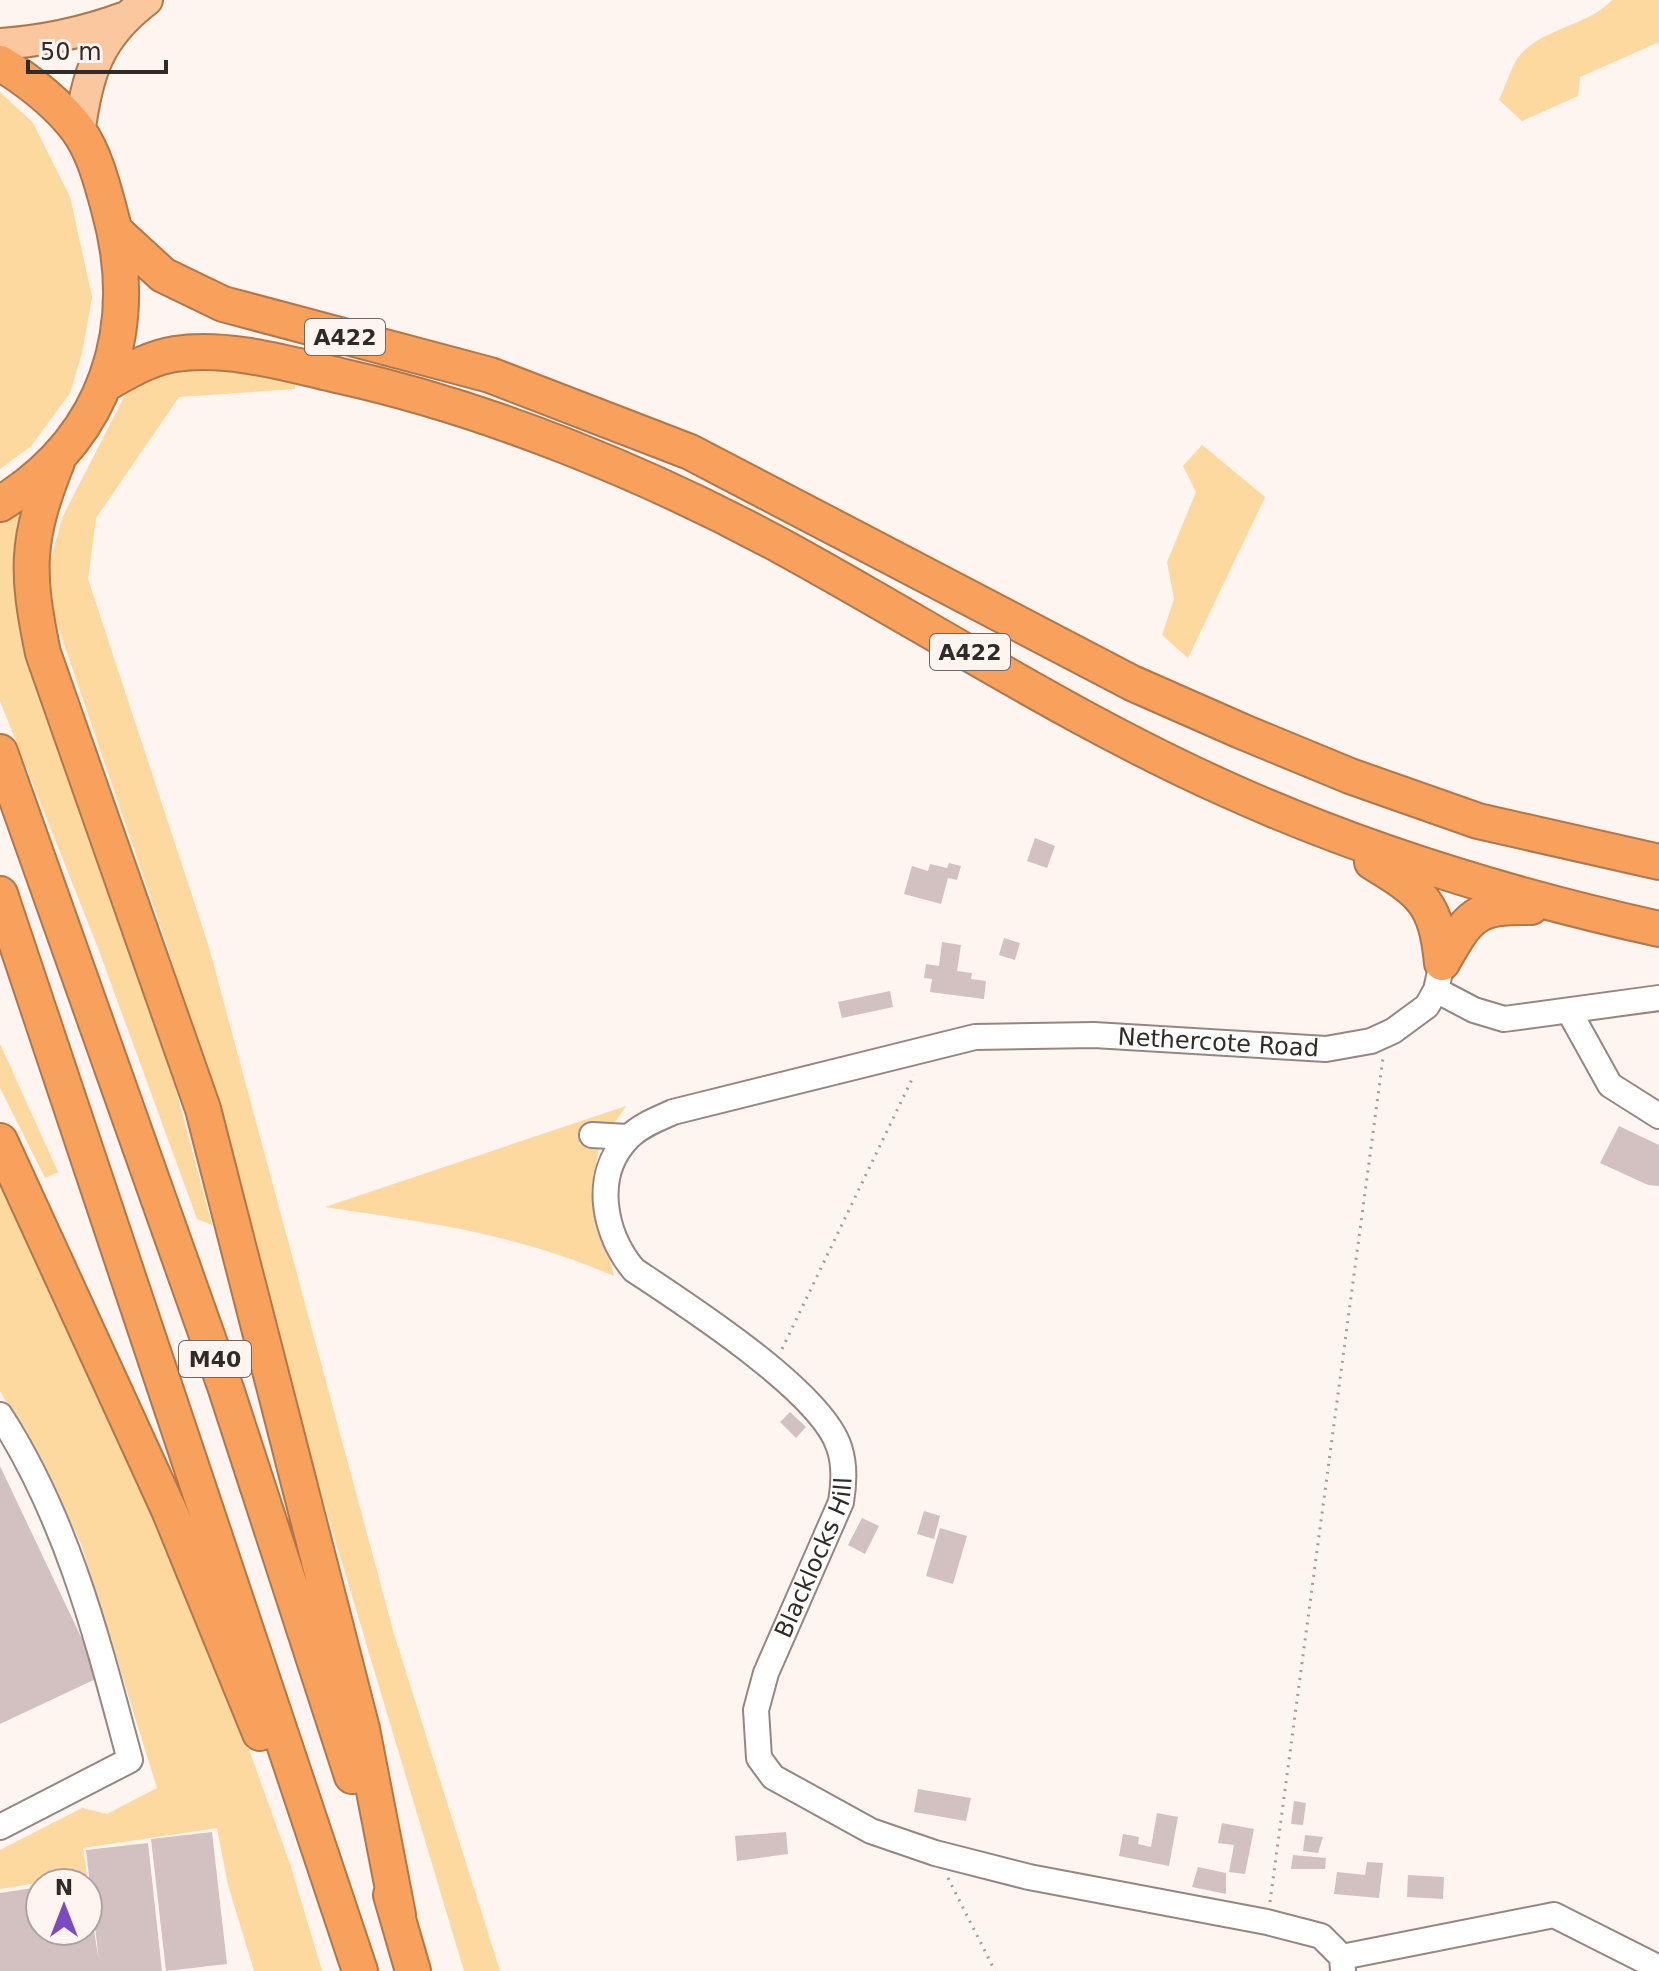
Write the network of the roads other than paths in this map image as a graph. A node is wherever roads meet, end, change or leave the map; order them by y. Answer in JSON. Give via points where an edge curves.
{"nodes":[{"id":1,"x":135,"y":9,"type":"edge"},
{"id":2,"x":0,"y":44,"type":"edge"},
{"id":3,"x":0,"y":63,"type":"edge"},
{"id":4,"x":79,"y":133,"type":"junction"},
{"id":5,"x":115,"y":231,"type":"junction"},
{"id":6,"x":105,"y":384,"type":"junction"},
{"id":7,"x":57,"y":462,"type":"junction"},
{"id":8,"x":0,"y":504,"type":"edge"},
{"id":9,"x":0,"y":752,"type":"edge"},
{"id":10,"x":1318,"y":829,"type":"junction"},
{"id":11,"x":1659,"y":862,"type":"edge"},
{"id":12,"x":0,"y":894,"type":"edge"},
{"id":13,"x":1564,"y":908,"type":"junction"},
{"id":14,"x":1659,"y":929,"type":"edge"},
{"id":15,"x":1439,"y":976,"type":"junction"},
{"id":16,"x":1659,"y":998,"type":"edge"},
{"id":17,"x":1570,"y":1013,"type":"junction"},
{"id":18,"x":1659,"y":1116,"type":"edge"},
{"id":19,"x":592,"y":1135,"type":"dead end"},
{"id":20,"x":628,"y":1137,"type":"junction"},
{"id":21,"x":0,"y":1141,"type":"edge"},
{"id":22,"x":0,"y":1415,"type":"edge"},
{"id":23,"x":0,"y":1827,"type":"edge"},
{"id":24,"x":318,"y":1839,"type":"junction"},
{"id":25,"x":398,"y":1915,"type":"junction"},
{"id":26,"x":1343,"y":1964,"type":"edge"},
{"id":27,"x":1659,"y":1968,"type":"edge"},
{"id":28,"x":360,"y":1971,"type":"edge"},
{"id":29,"x":413,"y":1971,"type":"edge"}],
"edges":[{"from":1,"to":2,"type":"main road","via":[[85,32]]},
{"from":1,"to":4,"type":"main road","via":[[101,48],[90,72]]},
{"from":3,"to":4,"type":"highway","via":[[29,81]]},
{"from":4,"to":5,"type":"highway","via":[[101,180]]},
{"from":5,"to":6,"type":"highway","via":[[122,276],[121,327]]},
{"from":5,"to":11,"type":"highway","number":"A422","via":[[163,275],[223,304],[490,375],[690,452],[1132,683],[1268,742],[1478,821]]},
{"from":6,"to":7,"type":"highway"},
{"from":6,"to":10,"type":"highway","number":"A422","via":[[145,362],[210,351],[390,387],[545,441],[659,487],[777,544],[1102,725],[1222,788]]},
{"from":7,"to":8,"type":"highway"},
{"from":7,"to":25,"type":"highway","number":"M40","via":[[33,530],[30,587],[43,653],[203,1109],[362,1729]]},
{"from":9,"to":25,"type":"highway","number":"M40","via":[[226,1389]]},
{"from":10,"to":13,"type":"highway","number":"A422","via":[[1446,875]]},
{"from":10,"to":15,"type":"highway","via":[[1406,882],[1423,899],[1438,925]]},
{"from":12,"to":24,"type":"highway","number":"M40"},
{"from":13,"to":14,"type":"highway","number":"A422"},
{"from":13,"to":15,"type":"highway","via":[[1494,907],[1473,915]]},
{"from":15,"to":17,"type":"street","via":[[1474,1010],[1504,1019]]},
{"from":15,"to":20,"type":"street","name":"Nethercote Road","via":[[1427,1006],[1371,1041],[1326,1049],[1094,1035],[977,1037],[673,1112]]},
{"from":16,"to":17,"type":"street"},
{"from":17,"to":18,"type":"street","via":[[1610,1085]]},
{"from":19,"to":20,"type":"street"},
{"from":20,"to":26,"type":"street","name":"Blacklocks Hill","via":[[604,1197],[618,1250],[634,1270],[769,1368],[808,1403],[839,1445],[844,1487],[766,1673],[756,1710],[759,1758],[773,1777],[871,1831],[935,1853],[1321,1936]]},
{"from":21,"to":24,"type":"highway","number":"M40","via":[[169,1510],[269,1755]]},
{"from":22,"to":23,"type":"street","via":[[37,1479],[69,1554],[130,1760]]},
{"from":24,"to":28,"type":"highway","number":"M40"},
{"from":25,"to":29,"type":"highway","number":"M40"},
{"from":26,"to":27,"type":"street","via":[[1554,1915]]}]}
